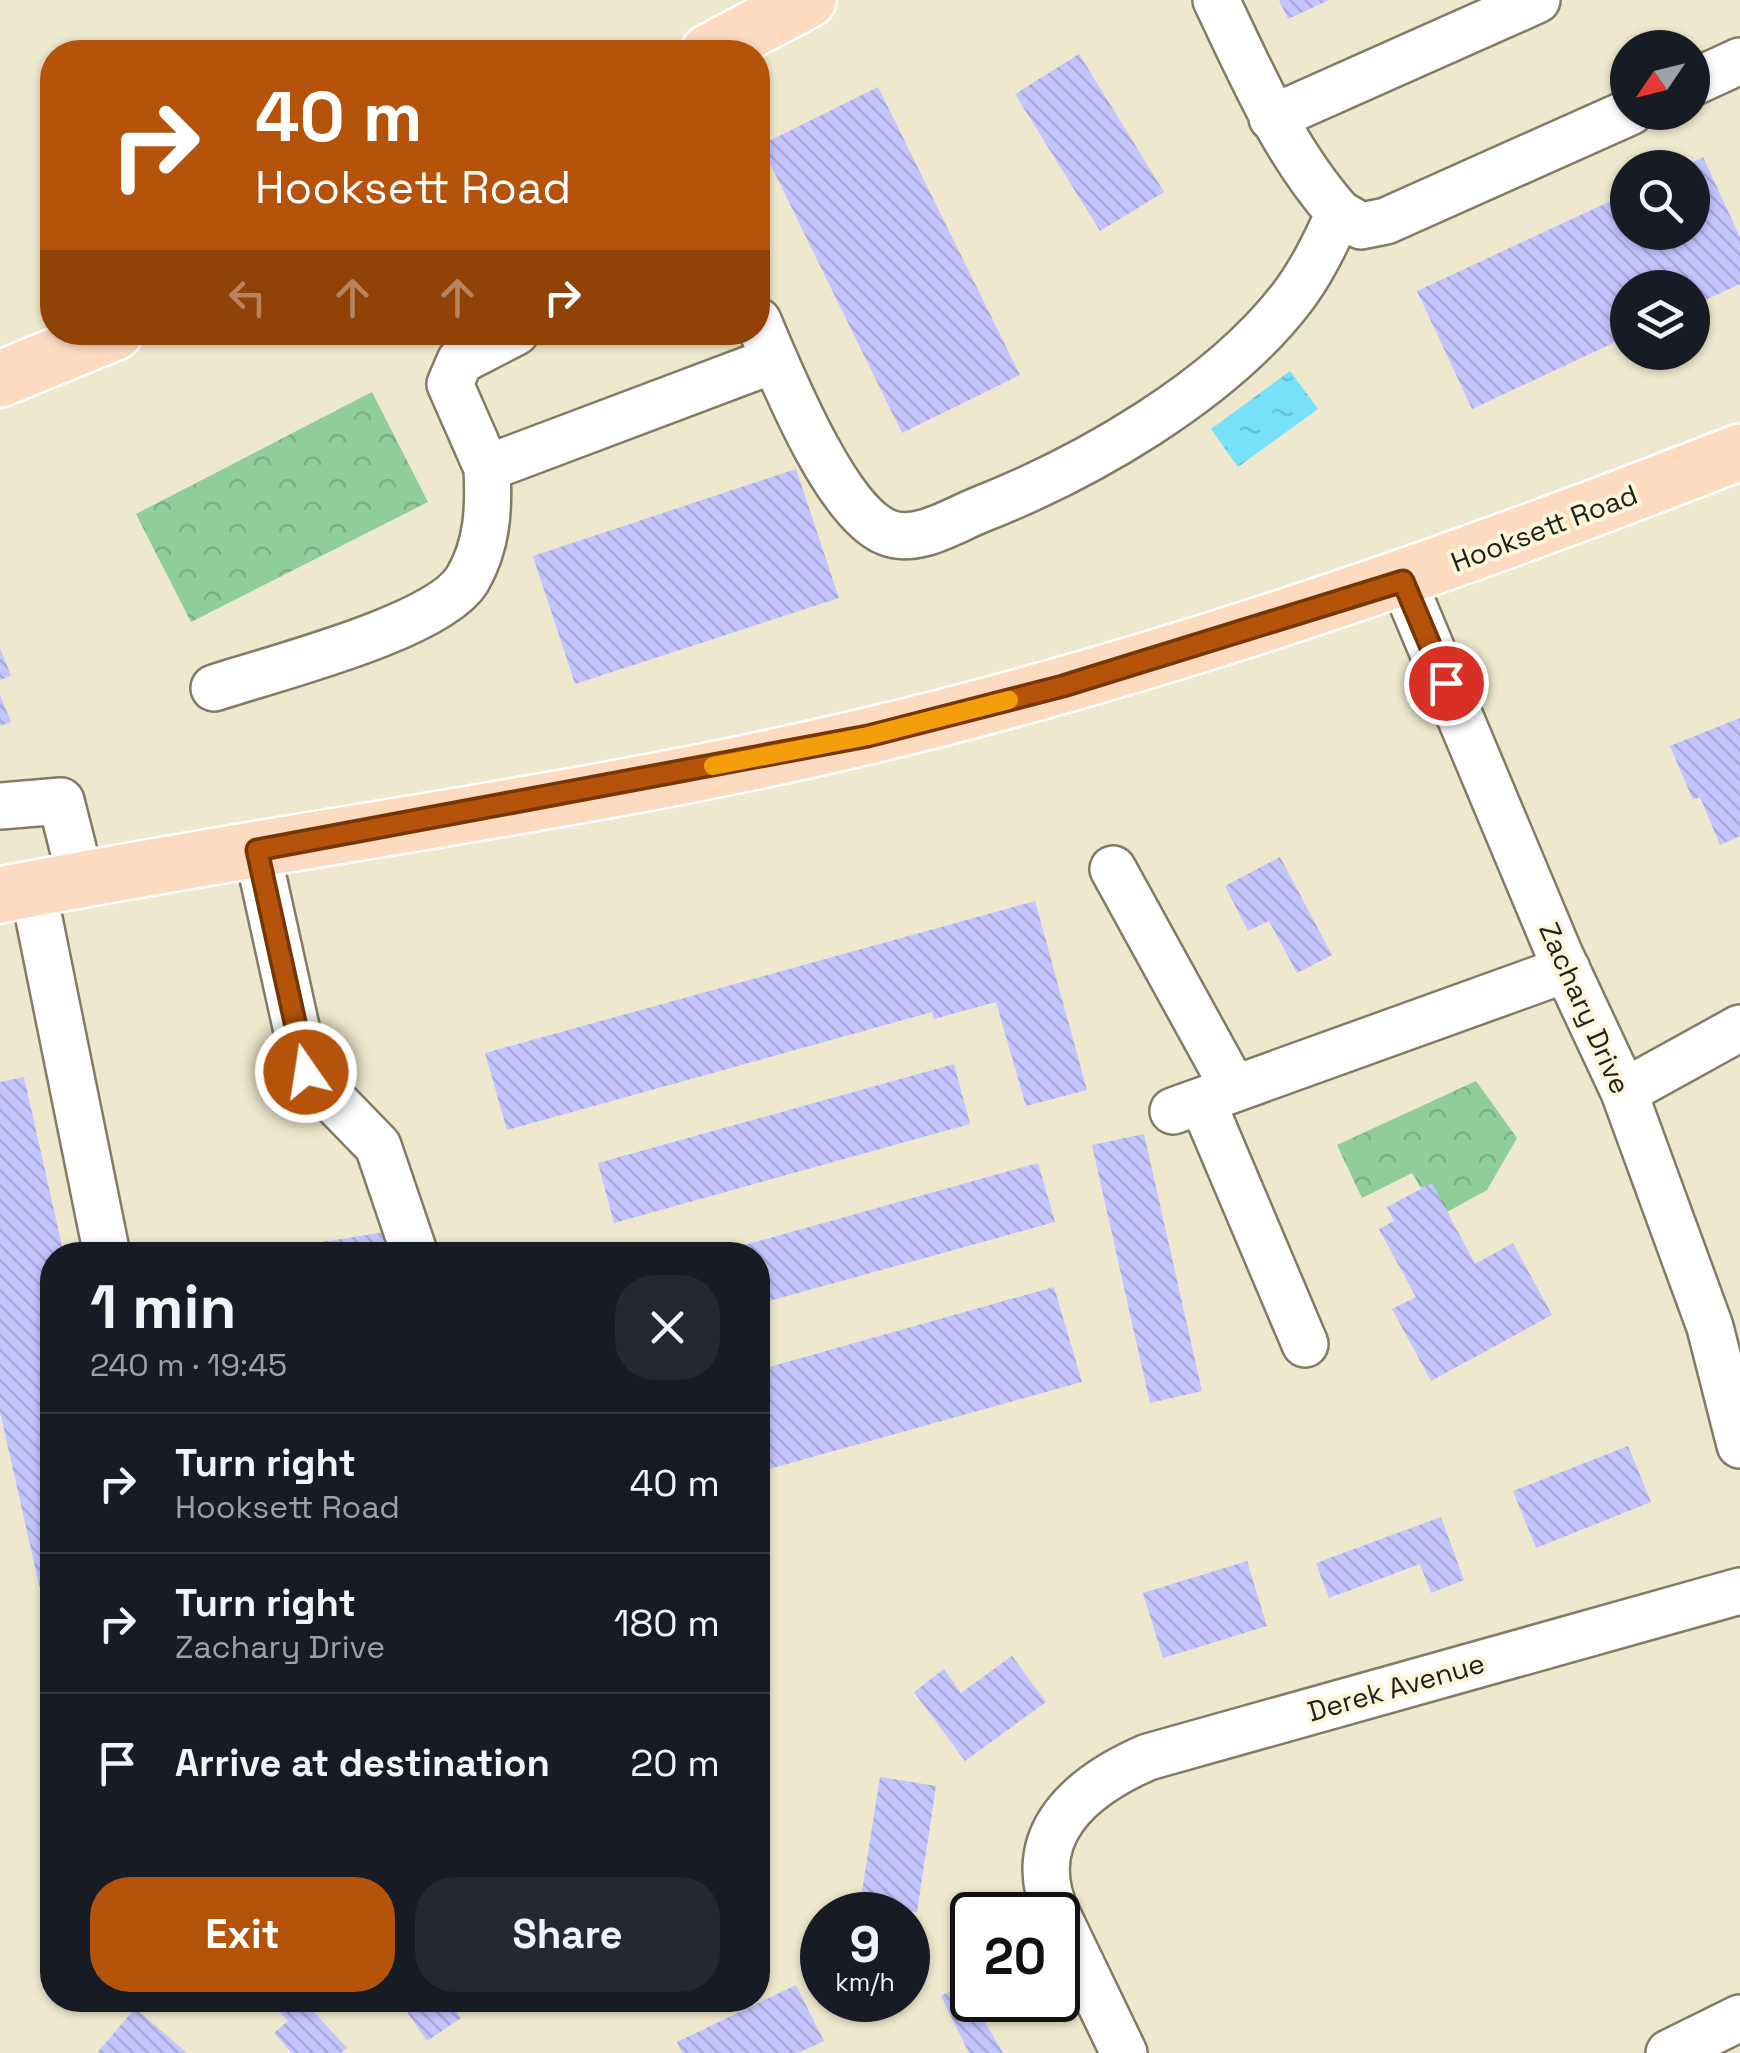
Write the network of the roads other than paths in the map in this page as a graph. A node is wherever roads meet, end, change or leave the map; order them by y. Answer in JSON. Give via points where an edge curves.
{"nodes":[{"id":1,"x":808,"y":0,"type":"edge"},
{"id":2,"x":1216,"y":0,"type":"edge"},
{"id":3,"x":1538,"y":0,"type":"edge"},
{"id":4,"x":732,"y":40,"type":"edge"},
{"id":5,"x":1740,"y":60,"type":"edge"},
{"id":6,"x":1710,"y":74,"type":"edge"},
{"id":7,"x":1272,"y":118,"type":"junction"},
{"id":8,"x":1610,"y":121,"type":"edge"},
{"id":9,"x":1339,"y":213,"type":"junction"},
{"id":10,"x":83,"y":345,"type":"edge"},
{"id":11,"x":491,"y":345,"type":"edge"},
{"id":12,"x":755,"y":345,"type":"edge"},
{"id":13,"x":769,"y":345,"type":"edge"},
{"id":14,"x":0,"y":379,"type":"edge"},
{"id":15,"x":1740,"y":452,"type":"edge"},
{"id":16,"x":487,"y":468,"type":"junction"},
{"id":17,"x":1403,"y":581,"type":"junction"},
{"id":18,"x":214,"y":688,"type":"dead end"},
{"id":19,"x":0,"y":806,"type":"edge"},
{"id":20,"x":257,"y":850,"type":"junction"},
{"id":21,"x":1114,"y":869,"type":"dead end"},
{"id":22,"x":38,"y":888,"type":"edge"},
{"id":23,"x":1567,"y":969,"type":"junction"},
{"id":24,"x":1740,"y":1028,"type":"edge"},
{"id":25,"x":1624,"y":1092,"type":"junction"},
{"id":26,"x":1203,"y":1100,"type":"junction"},
{"id":27,"x":105,"y":1242,"type":"edge"},
{"id":28,"x":411,"y":1242,"type":"edge"},
{"id":29,"x":1305,"y":1344,"type":"dead end"},
{"id":30,"x":1740,"y":1446,"type":"edge"},
{"id":31,"x":1740,"y":1591,"type":"edge"},
{"id":32,"x":1052,"y":1892,"type":"edge"},
{"id":33,"x":1080,"y":1962,"type":"edge"},
{"id":34,"x":1740,"y":2018,"type":"edge"},
{"id":35,"x":1124,"y":2053,"type":"edge"},
{"id":36,"x":1669,"y":2053,"type":"edge"}],
"edges":[{"from":1,"to":4,"type":"main road"},
{"from":2,"to":7,"type":"street"},
{"from":3,"to":7,"type":"street"},
{"from":5,"to":6,"type":"street"},
{"from":7,"to":9,"type":"street","via":[[1310,181]]},
{"from":8,"to":9,"type":"street","via":[[1386,221],[1361,226]]},
{"from":9,"to":13,"type":"street","via":[[1289,301],[1197,386],[1112,448],[1043,485],[917,535],[890,534],[869,524],[843,491]]},
{"from":10,"to":14,"type":"main road"},
{"from":11,"to":16,"type":"street","via":[[460,361],[450,384]]},
{"from":12,"to":16,"type":"street"},
{"from":15,"to":17,"type":"main road","name":"Hooksett Road"},
{"from":16,"to":18,"type":"street","via":[[484,538],[466,582],[438,606],[404,624]]},
{"from":17,"to":20,"type":"main road","name":"Hooksett Road","via":[[1063,686],[868,736]]},
{"from":17,"to":23,"type":"street","name":"Zachary Drive"},
{"from":19,"to":22,"type":"street","via":[[61,801]]},
{"from":20,"to":22,"type":"main road","name":"Hooksett Road"},
{"from":20,"to":28,"type":"street","via":[[306,1072],[378,1146]]},
{"from":21,"to":26,"type":"street"},
{"from":22,"to":27,"type":"street"},
{"from":23,"to":25,"type":"street","name":"Zachary Drive"},
{"from":23,"to":26,"type":"street"},
{"from":24,"to":25,"type":"street"},
{"from":25,"to":30,"type":"street","name":"Zachary Drive","via":[[1710,1327]]},
{"from":26,"to":29,"type":"street"},
{"from":31,"to":32,"type":"street","name":"Derek Avenue","via":[[1148,1757],[1102,1777],[1066,1811],[1045,1858]]},
{"from":33,"to":35,"type":"street"},
{"from":34,"to":36,"type":"street"}]}
